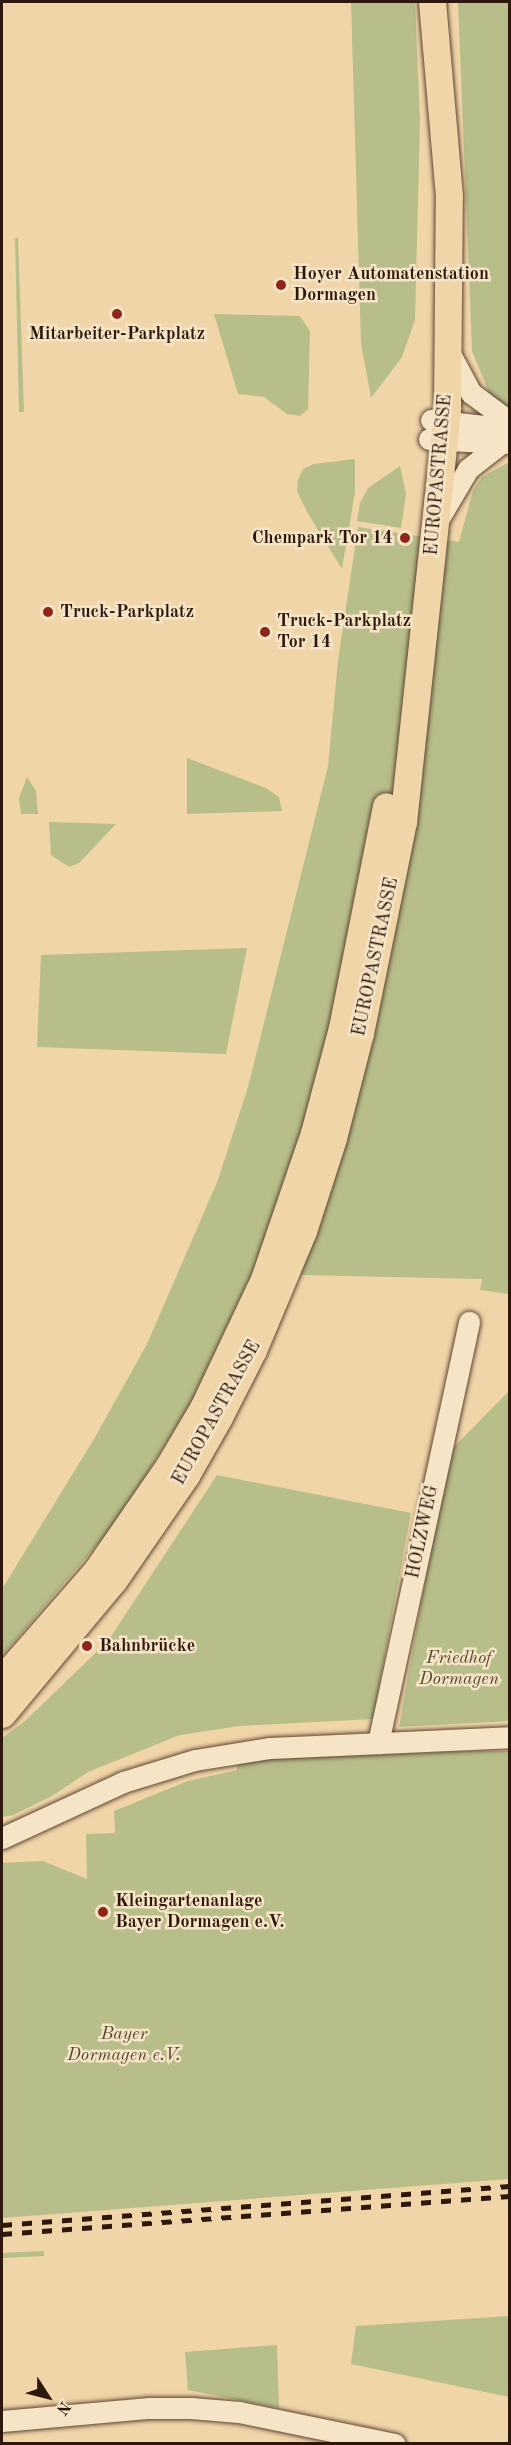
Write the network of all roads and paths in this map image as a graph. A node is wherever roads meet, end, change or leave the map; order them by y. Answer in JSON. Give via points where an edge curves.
{"nodes":[{"id":1,"x":432,"y":2,"type":"edge"},
{"id":2,"x":439,"y":105,"type":"junction"},
{"id":3,"x":449,"y":351,"type":"junction"},
{"id":4,"x":510,"y":422,"type":"edge"},
{"id":5,"x":437,"y":430,"type":"junction"},
{"id":6,"x":506,"y":439,"type":"edge"},
{"id":7,"x":436,"y":523,"type":"junction"},
{"id":8,"x":469,"y":1322,"type":"dead end"},
{"id":9,"x":2,"y":1679,"type":"edge"},
{"id":10,"x":2,"y":1714,"type":"edge"},
{"id":11,"x":510,"y":1737,"type":"edge"},
{"id":12,"x":378,"y":1743,"type":"junction"},
{"id":13,"x":2,"y":1838,"type":"edge"},
{"id":14,"x":2,"y":2421,"type":"edge"},
{"id":15,"x":316,"y":2435,"type":"edge"},
{"id":16,"x":395,"y":2444,"type":"edge"}],
"edges":[{"from":1,"to":2,"type":"main road","name":"EUROPASTRASSE"},
{"from":2,"to":3,"type":"main road","name":"EUROPASTRASSE","via":[[449,196]]},
{"from":2,"to":5,"type":"main road","name":"EUROPASTRASSE"},
{"from":3,"to":4,"type":"street","via":[[471,393]]},
{"from":3,"to":5,"type":"main road","name":"EUROPASTRASSE"},
{"from":5,"to":6,"type":"street"},
{"from":5,"to":7,"type":"main road","name":"EUROPASTRASSE"},
{"from":5,"to":9,"type":"main road","name":"EUROPASTRASSE","via":[[385,816],[342,1028],[285,1224],[236,1342],[170,1464],[97,1570]]},
{"from":6,"to":7,"type":"street","via":[[468,469]]},
{"from":7,"to":10,"type":"main road","name":"EUROPASTRASSE","via":[[409,775],[384,923],[333,1138],[303,1231],[254,1350],[186,1475],[113,1581]]},
{"from":8,"to":12,"type":"street","name":"HOLZWEG"},
{"from":11,"to":12,"type":"street"},
{"from":12,"to":13,"type":"street","via":[[270,1748],[195,1760],[123,1782]]},
{"from":14,"to":15,"type":"street","via":[[191,2408],[239,2412]]},
{"from":15,"to":16,"type":"street"}]}
